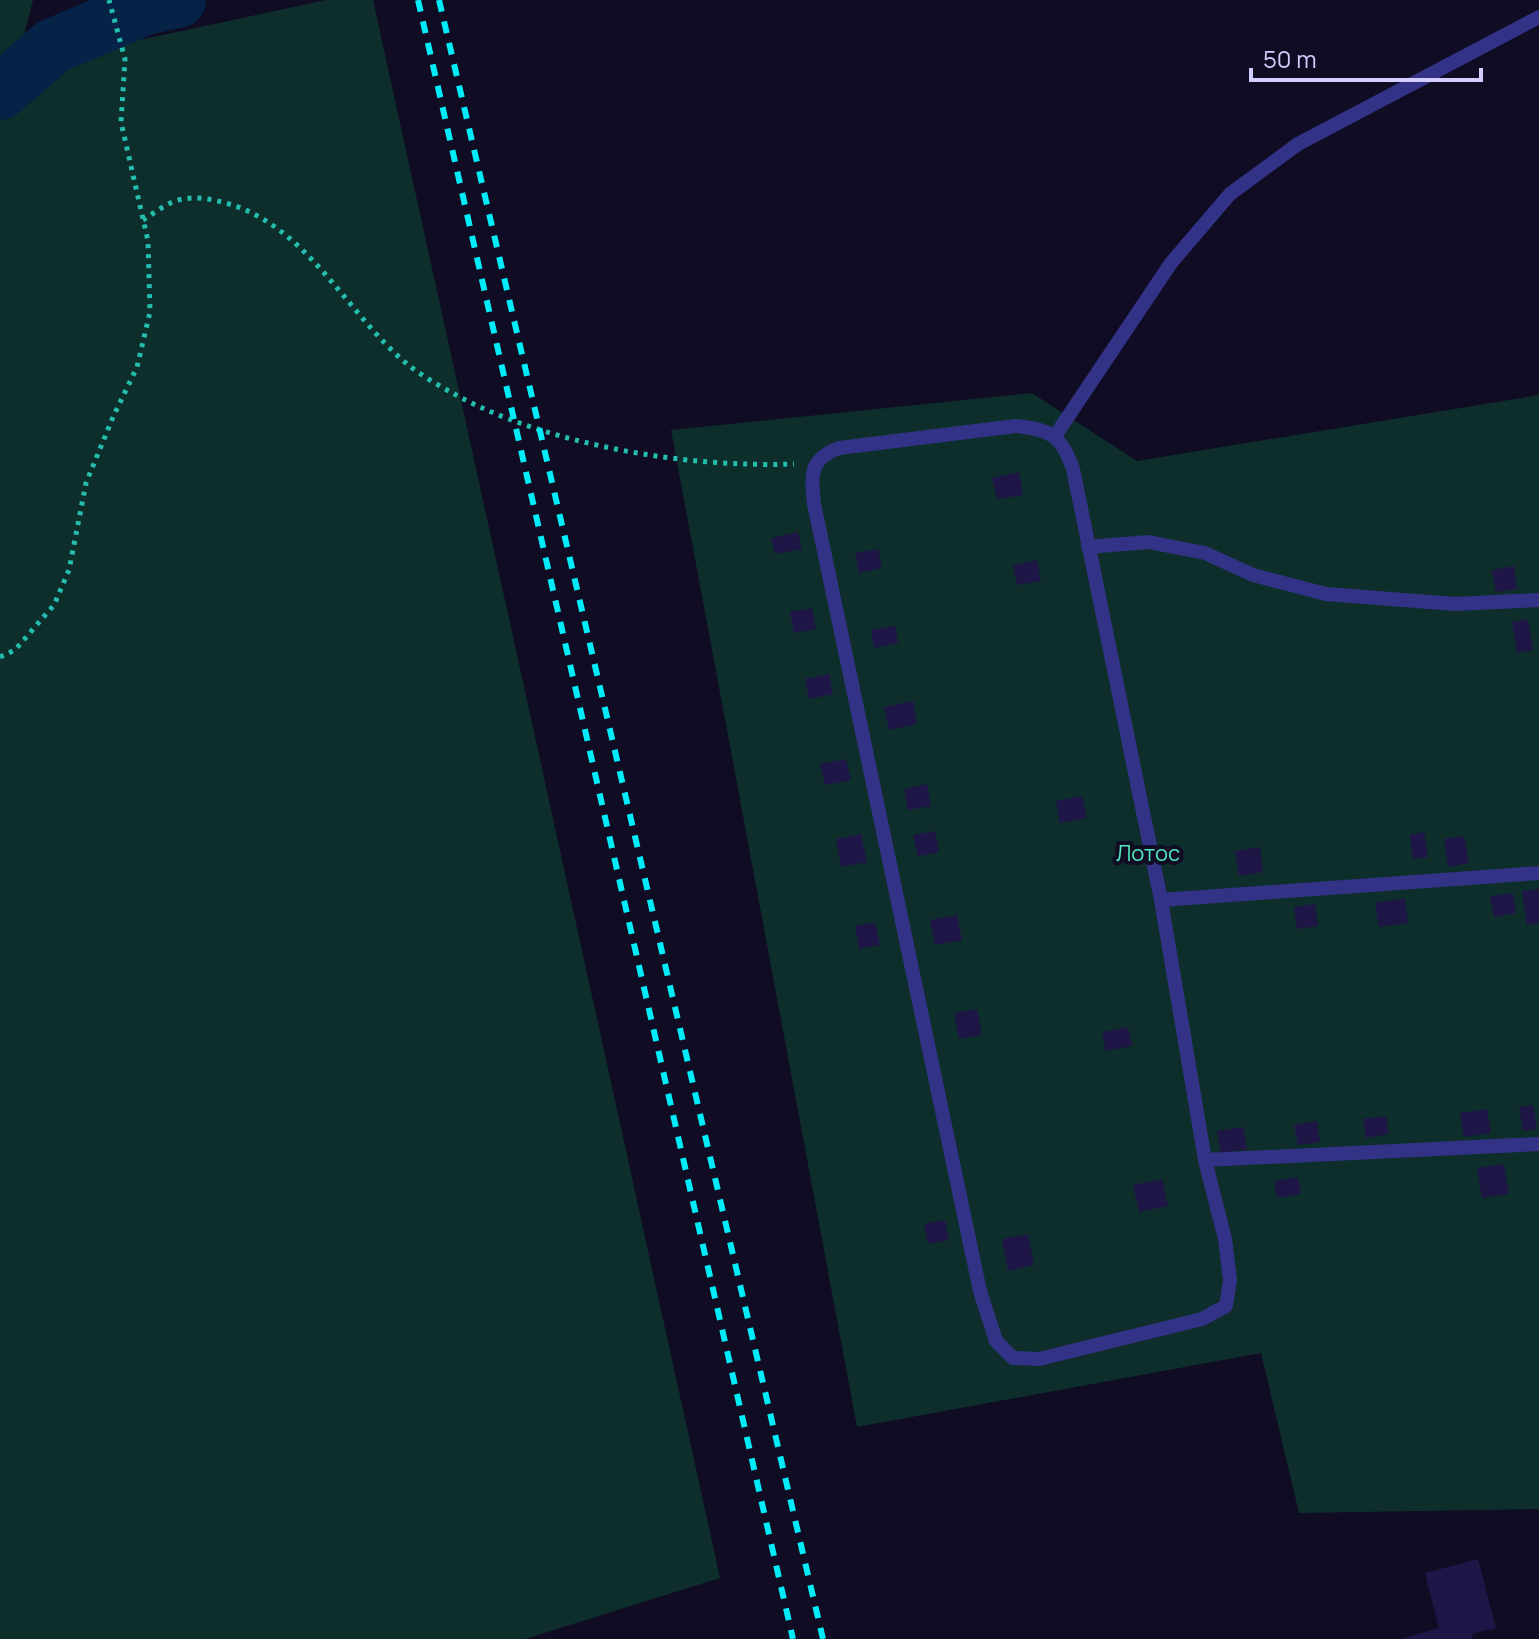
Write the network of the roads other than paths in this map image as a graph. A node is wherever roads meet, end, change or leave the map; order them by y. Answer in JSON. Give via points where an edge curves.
{"nodes":[{"id":1,"x":1539,"y":17,"type":"edge"},
{"id":2,"x":1055,"y":436,"type":"junction"},
{"id":3,"x":1088,"y":547,"type":"junction"},
{"id":4,"x":1539,"y":600,"type":"edge"},
{"id":5,"x":1539,"y":873,"type":"edge"},
{"id":6,"x":1161,"y":900,"type":"junction"},
{"id":7,"x":1539,"y":1144,"type":"edge"},
{"id":8,"x":1205,"y":1160,"type":"junction"}],
"edges":[{"from":1,"to":2,"type":"lane","via":[[1298,144],[1230,194],[1171,263]]},
{"from":2,"to":3,"type":"lane","via":[[1073,469]]},
{"from":2,"to":8,"type":"lane","via":[[1016,426],[839,448],[815,463],[812,480],[980,1291],[996,1341],[1013,1358],[1039,1359],[1202,1319],[1226,1306],[1230,1280],[1225,1239]]},
{"from":3,"to":4,"type":"lane","via":[[1148,542],[1191,550],[1253,575],[1326,594],[1455,604]]},
{"from":3,"to":6,"type":"lane"},
{"from":5,"to":6,"type":"lane"},
{"from":6,"to":8,"type":"lane"},
{"from":7,"to":8,"type":"lane"}]}
